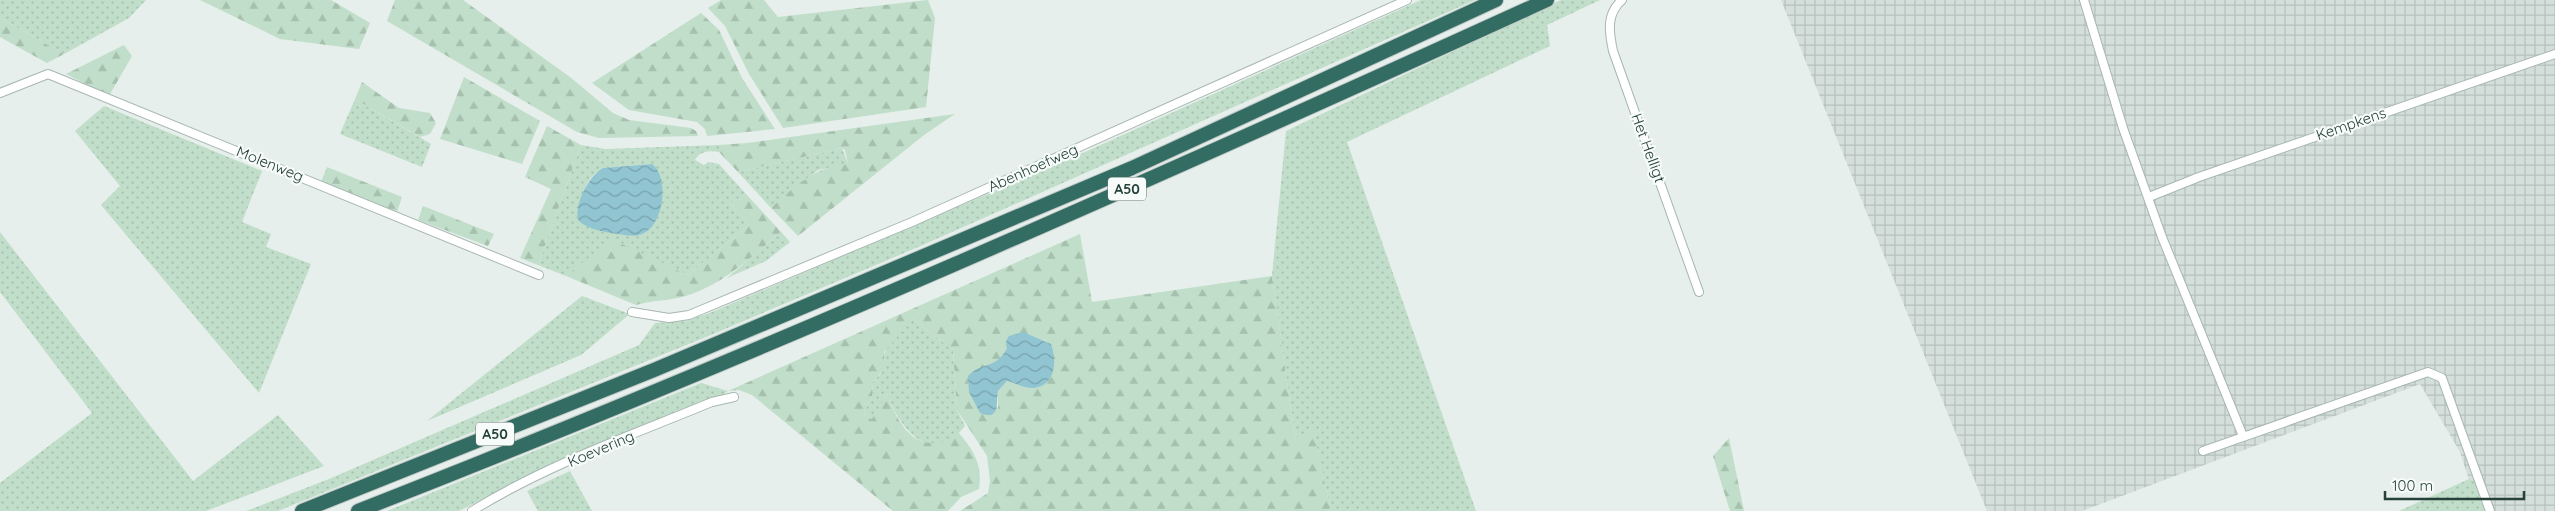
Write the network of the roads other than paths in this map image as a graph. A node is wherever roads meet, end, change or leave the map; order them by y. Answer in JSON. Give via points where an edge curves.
{"nodes":[{"id":1,"x":1407,"y":0,"type":"edge"},
{"id":2,"x":1496,"y":0,"type":"edge"},
{"id":3,"x":1547,"y":0,"type":"edge"},
{"id":4,"x":2084,"y":0,"type":"edge"},
{"id":5,"x":1620,"y":2,"type":"edge"},
{"id":6,"x":2555,"y":54,"type":"edge"},
{"id":7,"x":0,"y":93,"type":"edge"},
{"id":8,"x":2149,"y":197,"type":"junction"},
{"id":9,"x":539,"y":274,"type":"dead end"},
{"id":10,"x":1698,"y":292,"type":"dead end"},
{"id":11,"x":632,"y":312,"type":"dead end"},
{"id":12,"x":734,"y":397,"type":"dead end"},
{"id":13,"x":2243,"y":436,"type":"junction"},
{"id":14,"x":2203,"y":451,"type":"dead end"},
{"id":15,"x":302,"y":511,"type":"edge"},
{"id":16,"x":358,"y":511,"type":"edge"},
{"id":17,"x":472,"y":511,"type":"edge"},
{"id":18,"x":2490,"y":511,"type":"edge"}],
"edges":[{"from":1,"to":11,"type":"street","name":"Abenhoefweg","via":[[903,226],[689,315],[669,318]]},
{"from":2,"to":15,"type":"highway","number":"A50","via":[[1132,168],[722,342]]},
{"from":3,"to":16,"type":"highway","number":"A50","via":[[894,291]]},
{"from":4,"to":8,"type":"street","via":[[2123,128]]},
{"from":5,"to":10,"type":"street","name":"Het Helligt","via":[[1610,21],[1613,51]]},
{"from":6,"to":8,"type":"street","name":"Kempkens"},
{"from":7,"to":9,"type":"street","name":"Molenweg","via":[[48,74]]},
{"from":8,"to":13,"type":"street","via":[[2162,237]]},
{"from":12,"to":17,"type":"street","name":"Koevering","via":[[712,402],[572,461],[524,482]]},
{"from":13,"to":14,"type":"street"},
{"from":13,"to":18,"type":"street","via":[[2428,372],[2442,378]]}]}
